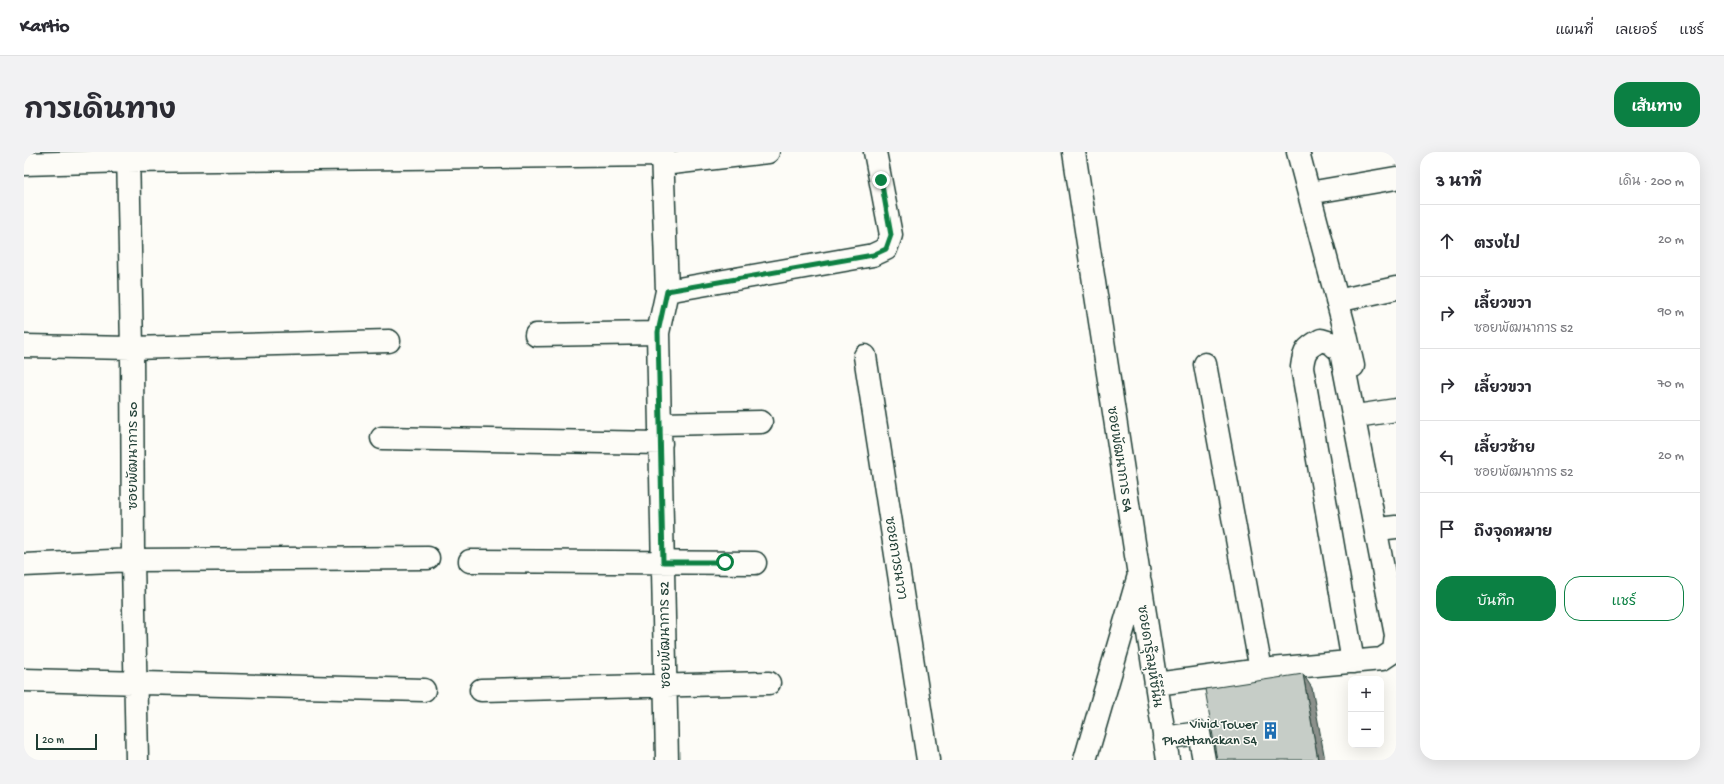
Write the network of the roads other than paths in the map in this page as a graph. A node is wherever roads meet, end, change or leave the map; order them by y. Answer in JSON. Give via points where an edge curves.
{"nodes":[{"id":1,"x":768,"y":152,"type":"edge"},
{"id":2,"x":876,"y":152,"type":"edge"},
{"id":3,"x":1074,"y":152,"type":"edge"},
{"id":4,"x":1298,"y":152,"type":"edge"},
{"id":5,"x":128,"y":156,"type":"edge"},
{"id":6,"x":662,"y":157,"type":"edge"},
{"id":7,"x":24,"y":164,"type":"edge"},
{"id":8,"x":1396,"y":178,"type":"edge"},
{"id":9,"x":1309,"y":193,"type":"junction"},
{"id":10,"x":1396,"y":288,"type":"edge"},
{"id":11,"x":667,"y":291,"type":"junction"},
{"id":12,"x":1337,"y":301,"type":"junction"},
{"id":13,"x":658,"y":332,"type":"junction"},
{"id":14,"x":536,"y":335,"type":"dead end"},
{"id":15,"x":389,"y":342,"type":"dead end"},
{"id":16,"x":24,"y":346,"type":"edge"},
{"id":17,"x":132,"y":348,"type":"junction"},
{"id":18,"x":865,"y":356,"type":"dead end"},
{"id":19,"x":1205,"y":364,"type":"dead end"},
{"id":20,"x":1396,"y":410,"type":"edge"},
{"id":21,"x":1363,"y":415,"type":"junction"},
{"id":22,"x":761,"y":422,"type":"dead end"},
{"id":23,"x":660,"y":433,"type":"junction"},
{"id":24,"x":382,"y":438,"type":"dead end"},
{"id":25,"x":1392,"y":528,"type":"edge"},
{"id":26,"x":428,"y":558,"type":"dead end"},
{"id":27,"x":133,"y":560,"type":"junction"},
{"id":28,"x":470,"y":561,"type":"dead end"},
{"id":29,"x":663,"y":562,"type":"junction"},
{"id":30,"x":755,"y":563,"type":"dead end"},
{"id":31,"x":24,"y":565,"type":"edge"},
{"id":32,"x":1396,"y":569,"type":"edge"},
{"id":33,"x":1139,"y":575,"type":"junction"},
{"id":34,"x":1354,"y":662,"type":"junction"},
{"id":35,"x":1261,"y":670,"type":"junction"},
{"id":36,"x":24,"y":680,"type":"edge"},
{"id":37,"x":136,"y":683,"type":"junction"},
{"id":38,"x":769,"y":683,"type":"dead end"},
{"id":39,"x":1156,"y":684,"type":"junction"},
{"id":40,"x":665,"y":686,"type":"junction"},
{"id":41,"x":424,"y":690,"type":"dead end"},
{"id":42,"x":481,"y":690,"type":"dead end"},
{"id":43,"x":1164,"y":738,"type":"junction"},
{"id":44,"x":137,"y":760,"type":"edge"},
{"id":45,"x":667,"y":760,"type":"edge"},
{"id":46,"x":928,"y":760,"type":"edge"},
{"id":47,"x":1085,"y":760,"type":"edge"},
{"id":48,"x":1168,"y":760,"type":"edge"},
{"id":49,"x":1204,"y":760,"type":"edge"}],
"edges":[{"from":1,"to":6,"type":"street"},
{"from":2,"to":11,"type":"street","via":[[891,235],[886,249],[873,255]]},
{"from":3,"to":33,"type":"street","name":"ซอยพัฒนาการ 54"},
{"from":4,"to":9,"type":"street"},
{"from":5,"to":6,"type":"street"},
{"from":5,"to":7,"type":"street"},
{"from":5,"to":17,"type":"street","name":"ซอยพัฒนาการ 50"},
{"from":6,"to":11,"type":"street","name":"ซอยพัฒนาการ 52"},
{"from":8,"to":9,"type":"street"},
{"from":9,"to":12,"type":"street"},
{"from":10,"to":12,"type":"street"},
{"from":11,"to":13,"type":"street","name":"ซอยพัฒนาการ 52"},
{"from":12,"to":21,"type":"street"},
{"from":13,"to":14,"type":"street"},
{"from":13,"to":23,"type":"street","name":"ซอยพัฒนาการ 52"},
{"from":15,"to":17,"type":"street"},
{"from":16,"to":17,"type":"street"},
{"from":17,"to":27,"type":"street","name":"ซอยพัฒนาการ 50"},
{"from":18,"to":46,"type":"street","name":"ซอยถาวรนาวา"},
{"from":19,"to":35,"type":"street"},
{"from":20,"to":21,"type":"street"},
{"from":21,"to":25,"type":"street"},
{"from":22,"to":23,"type":"street"},
{"from":23,"to":24,"type":"street"},
{"from":23,"to":29,"type":"street","name":"ซอยพัฒนาการ 52"},
{"from":25,"to":32,"type":"street"},
{"from":26,"to":27,"type":"street"},
{"from":27,"to":31,"type":"street"},
{"from":27,"to":37,"type":"street","name":"ซอยพัฒนาการ 50"},
{"from":28,"to":29,"type":"street"},
{"from":29,"to":30,"type":"street"},
{"from":29,"to":40,"type":"street","name":"ซอยพัฒนาการ 52"},
{"from":33,"to":39,"type":"street","name":"ซอยดารุ๊ลมุห์ซีนีน"},
{"from":33,"to":47,"type":"street","name":"ซอยพัฒนาการ 54"},
{"from":34,"to":34,"type":"street","via":[[1382,659],[1394,651],[1396,635],[1341,352],[1331,343],[1320,340],[1310,346],[1304,354],[1302,367]]},
{"from":34,"to":35,"type":"street"},
{"from":35,"to":39,"type":"street"},
{"from":36,"to":37,"type":"street"},
{"from":37,"to":41,"type":"street"},
{"from":37,"to":44,"type":"street","name":"ซอยพัฒนาการ 50"},
{"from":38,"to":40,"type":"street"},
{"from":39,"to":43,"type":"street","name":"ซอยดารุ๊ลมุห์ซีนีน"},
{"from":40,"to":42,"type":"street"},
{"from":40,"to":45,"type":"street","name":"ซอยพัฒนาการ 52"},
{"from":43,"to":48,"type":"street","name":"ซอยดารุ๊ลมุห์ซีนีน"},
{"from":43,"to":49,"type":"street","via":[[1199,733]]}]}
